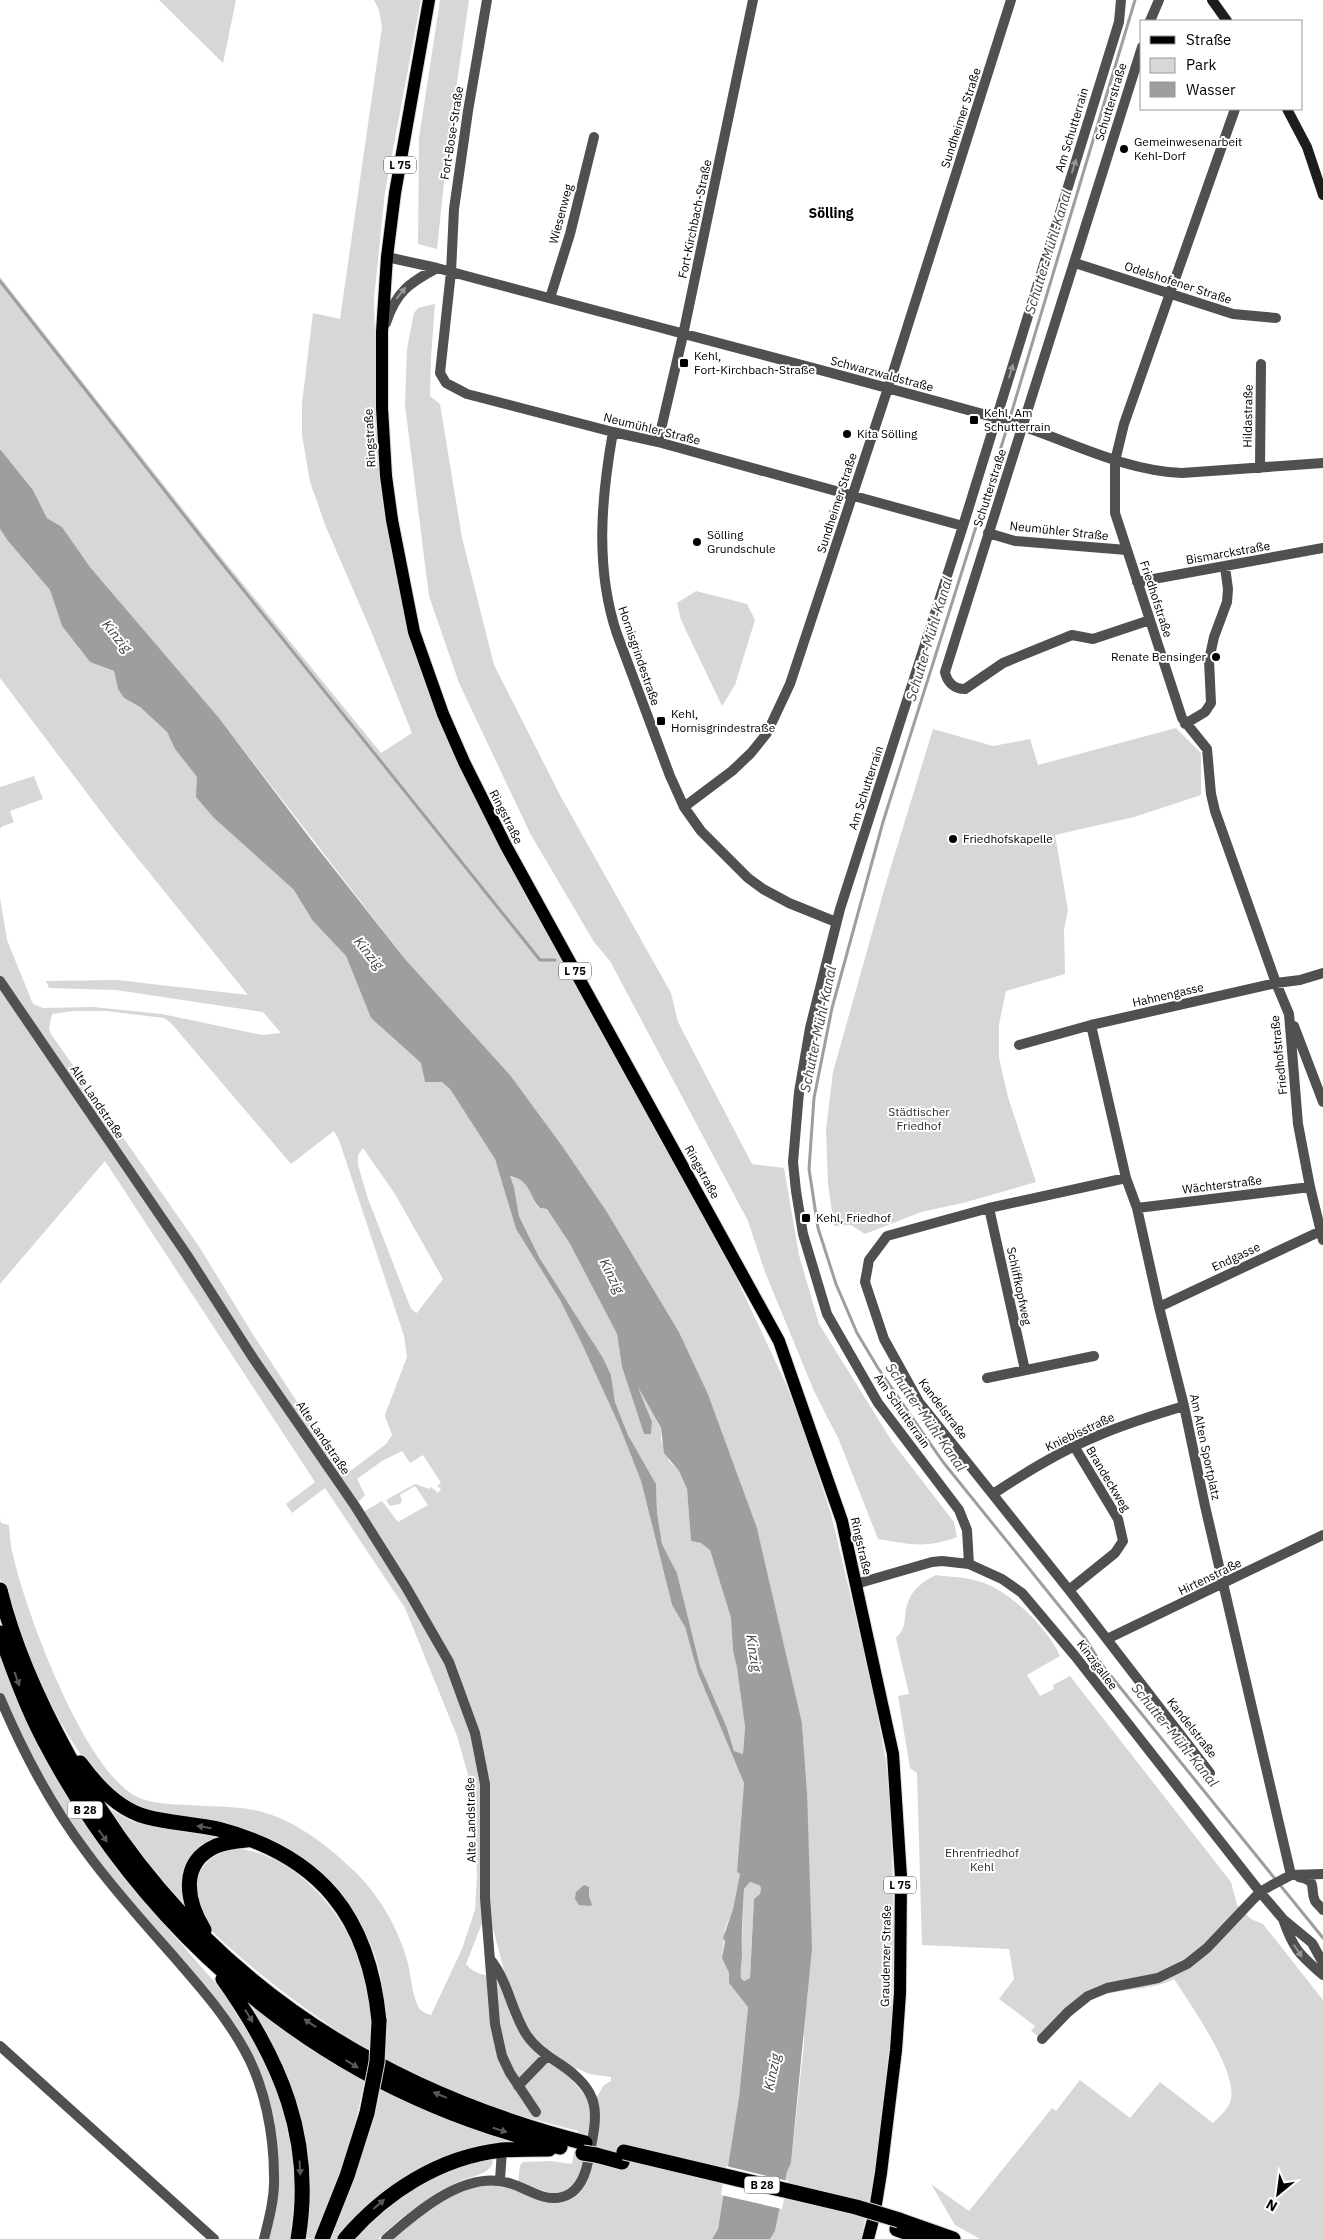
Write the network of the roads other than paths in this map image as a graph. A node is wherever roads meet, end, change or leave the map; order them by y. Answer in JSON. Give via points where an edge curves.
{"nodes":[{"id":1,"x":430,"y":0,"type":"edge"},
{"id":2,"x":487,"y":0,"type":"edge"},
{"id":3,"x":753,"y":0,"type":"edge"},
{"id":4,"x":1011,"y":0,"type":"edge"},
{"id":5,"x":1121,"y":0,"type":"edge"},
{"id":6,"x":1158,"y":0,"type":"edge"},
{"id":7,"x":1212,"y":0,"type":"edge"},
{"id":8,"x":1150,"y":20,"type":"edge"},
{"id":9,"x":1226,"y":20,"type":"edge"},
{"id":10,"x":1140,"y":53,"type":"edge"},
{"id":11,"x":1235,"y":110,"type":"edge"},
{"id":12,"x":1288,"y":110,"type":"edge"},
{"id":13,"x":594,"y":137,"type":"dead end"},
{"id":14,"x":1323,"y":195,"type":"edge"},
{"id":15,"x":387,"y":257,"type":"junction"},
{"id":16,"x":1075,"y":263,"type":"junction"},
{"id":17,"x":437,"y":268,"type":"junction"},
{"id":18,"x":451,"y":272,"type":"junction"},
{"id":19,"x":1170,"y":293,"type":"junction"},
{"id":20,"x":550,"y":298,"type":"junction"},
{"id":21,"x":1276,"y":318,"type":"dead end"},
{"id":22,"x":382,"y":332,"type":"junction"},
{"id":23,"x":683,"y":335,"type":"junction"},
{"id":24,"x":1261,"y":364,"type":"dead end"},
{"id":25,"x":888,"y":388,"type":"junction"},
{"id":26,"x":1000,"y":419,"type":"junction"},
{"id":27,"x":1019,"y":425,"type":"junction"},
{"id":28,"x":613,"y":432,"type":"junction"},
{"id":29,"x":658,"y":442,"type":"junction"},
{"id":30,"x":1115,"y":461,"type":"junction"},
{"id":31,"x":1323,"y":463,"type":"edge"},
{"id":32,"x":1260,"y":468,"type":"junction"},
{"id":33,"x":852,"y":496,"type":"junction"},
{"id":34,"x":964,"y":526,"type":"junction"},
{"id":35,"x":988,"y":533,"type":"junction"},
{"id":36,"x":1323,"y":548,"type":"edge"},
{"id":37,"x":1127,"y":550,"type":"junction"},
{"id":38,"x":1225,"y":567,"type":"junction"},
{"id":39,"x":1136,"y":582,"type":"junction"},
{"id":40,"x":1150,"y":620,"type":"junction"},
{"id":41,"x":1186,"y":724,"type":"junction"},
{"id":42,"x":684,"y":807,"type":"junction"},
{"id":43,"x":836,"y":922,"type":"junction"},
{"id":44,"x":1323,"y":973,"type":"edge"},
{"id":45,"x":0,"y":981,"type":"edge"},
{"id":46,"x":1276,"y":983,"type":"junction"},
{"id":47,"x":1289,"y":1014,"type":"junction"},
{"id":48,"x":1091,"y":1025,"type":"junction"},
{"id":49,"x":1019,"y":1045,"type":"dead end"},
{"id":50,"x":1323,"y":1102,"type":"edge"},
{"id":51,"x":1126,"y":1178,"type":"junction"},
{"id":52,"x":1310,"y":1187,"type":"junction"},
{"id":53,"x":989,"y":1208,"type":"junction"},
{"id":54,"x":1137,"y":1208,"type":"junction"},
{"id":55,"x":1322,"y":1234,"type":"edge"},
{"id":56,"x":1159,"y":1307,"type":"junction"},
{"id":57,"x":1094,"y":1356,"type":"dead end"},
{"id":58,"x":1025,"y":1370,"type":"junction"},
{"id":59,"x":987,"y":1378,"type":"dead end"},
{"id":60,"x":1184,"y":1406,"type":"junction"},
{"id":61,"x":1074,"y":1446,"type":"junction"},
{"id":62,"x":993,"y":1494,"type":"junction"},
{"id":63,"x":1323,"y":1535,"type":"edge"},
{"id":64,"x":969,"y":1564,"type":"junction"},
{"id":65,"x":856,"y":1584,"type":"junction"},
{"id":66,"x":1224,"y":1584,"type":"junction"},
{"id":67,"x":0,"y":1590,"type":"edge"},
{"id":68,"x":1069,"y":1590,"type":"junction"},
{"id":69,"x":0,"y":1633,"type":"edge"},
{"id":70,"x":1107,"y":1639,"type":"junction"},
{"id":71,"x":0,"y":1698,"type":"edge"},
{"id":72,"x":52,"y":1726,"type":"junction"},
{"id":73,"x":1210,"y":1773,"type":"dead end"},
{"id":74,"x":251,"y":1839,"type":"junction"},
{"id":75,"x":1323,"y":1874,"type":"edge"},
{"id":76,"x":1291,"y":1875,"type":"junction"},
{"id":77,"x":1260,"y":1892,"type":"junction"},
{"id":78,"x":1323,"y":1910,"type":"edge"},
{"id":79,"x":1283,"y":1919,"type":"junction"},
{"id":80,"x":207,"y":1941,"type":"junction"},
{"id":81,"x":490,"y":1959,"type":"junction"},
{"id":82,"x":211,"y":1962,"type":"junction"},
{"id":83,"x":1323,"y":1963,"type":"edge"},
{"id":84,"x":1323,"y":1975,"type":"edge"},
{"id":85,"x":1042,"y":2039,"type":"dead end"},
{"id":86,"x":0,"y":2046,"type":"edge"},
{"id":87,"x":548,"y":2056,"type":"junction"},
{"id":88,"x":518,"y":2086,"type":"junction"},
{"id":89,"x":536,"y":2112,"type":"dead end"},
{"id":90,"x":566,"y":2148,"type":"junction"},
{"id":91,"x":591,"y":2149,"type":"junction"},
{"id":92,"x":502,"y":2150,"type":"junction"},
{"id":93,"x":500,"y":2180,"type":"junction"},
{"id":94,"x":898,"y":2224,"type":"junction"},
{"id":95,"x":214,"y":2239,"type":"edge"},
{"id":96,"x":264,"y":2239,"type":"edge"},
{"id":97,"x":298,"y":2239,"type":"edge"},
{"id":98,"x":322,"y":2239,"type":"edge"},
{"id":99,"x":346,"y":2239,"type":"edge"},
{"id":100,"x":386,"y":2239,"type":"edge"},
{"id":101,"x":868,"y":2239,"type":"edge"},
{"id":102,"x":924,"y":2239,"type":"edge"},
{"id":103,"x":953,"y":2239,"type":"edge"}],
"edges":[{"from":1,"to":15,"type":"main road","name":"Ringstraße","number":"L 75"},
{"from":2,"to":18,"type":"street","name":"Fort-Bose-Straße","via":[[454,209]]},
{"from":3,"to":23,"type":"street","name":"Fort-Kirchbach-Straße"},
{"from":4,"to":25,"type":"street","name":"Sundheimer Straße"},
{"from":26,"to":5,"type":"street","name":"Am Schutterrain","one_way":true,"via":[[1119,22]]},
{"from":6,"to":8,"type":"street"},
{"from":7,"to":9,"type":"street"},
{"from":10,"to":16,"type":"street","name":"Schutterstraße"},
{"from":11,"to":19,"type":"street","name":"Friedhofstraße"},
{"from":12,"to":14,"type":"street","via":[[1307,147]]},
{"from":13,"to":20,"type":"street","name":"Wiesenweg"},
{"from":15,"to":17,"type":"street","name":"Schwarzwaldstraße"},
{"from":15,"to":22,"type":"main road","name":"Ringstraße","number":"L 75"},
{"from":16,"to":19,"type":"street","name":"Odelshofener Straße"},
{"from":16,"to":27,"type":"street","name":"Schutterstraße"},
{"from":17,"to":18,"type":"street","name":"Schwarzwaldstraße"},
{"from":22,"to":17,"type":"street","one_way":true,"via":[[391,305],[404,287]]},
{"from":18,"to":20,"type":"street","name":"Schwarzwaldstraße"},
{"from":18,"to":28,"type":"street","name":"Neumühler Straße","via":[[440,373],[446,383],[467,394]]},
{"from":19,"to":21,"type":"street","name":"Odelshofener Straße","via":[[1233,314]]},
{"from":19,"to":30,"type":"street","name":"Friedhofstraße","via":[[1124,424]]},
{"from":20,"to":23,"type":"street","name":"Schwarzwaldstraße"},
{"from":22,"to":65,"type":"main road","name":"Ringstraße","number":"L 75","via":[[382,408],[392,520],[414,632],[443,714],[506,846],[779,1341],[842,1521]]},
{"from":23,"to":25,"type":"street","name":"Schwarzwaldstraße"},
{"from":23,"to":29,"type":"street","name":"Fort-Kirchbach-Straße"},
{"from":24,"to":32,"type":"street","name":"Hildastraße"},
{"from":25,"to":26,"type":"street","name":"Schwarzwaldstraße"},
{"from":25,"to":33,"type":"street","name":"Sundheimer Straße"},
{"from":26,"to":27,"type":"street","name":"Schwarzwaldstraße"},
{"from":26,"to":34,"type":"street","name":"Am Schutterrain"},
{"from":27,"to":30,"type":"street","name":"Schwarzwaldstraße"},
{"from":27,"to":35,"type":"street","name":"Schutterstraße"},
{"from":28,"to":29,"type":"street","name":"Neumühler Straße"},
{"from":28,"to":42,"type":"street","name":"Hornisgrindestraße","via":[[606,470],[602,537],[605,588],[610,614]]},
{"from":29,"to":33,"type":"street","name":"Neumühler Straße"},
{"from":30,"to":32,"type":"street","name":"Schwarzwaldstraße","via":[[1173,472]]},
{"from":30,"to":37,"type":"street","name":"Friedhofstraße","via":[[1115,513]]},
{"from":31,"to":32,"type":"street","name":"Schwarzwaldstraße"},
{"from":33,"to":34,"type":"street","name":"Neumühler Straße"},
{"from":33,"to":42,"type":"street","name":"Sundheimer Straße","via":[[801,657],[767,733],[732,771]]},
{"from":34,"to":43,"type":"street","name":"Am Schutterrain"},
{"from":35,"to":37,"type":"street","name":"Neumühler Straße","via":[[1015,541]]},
{"from":35,"to":40,"type":"street","name":"Schutterstraße","via":[[945,672],[948,680],[958,688],[965,689],[1003,662],[1072,636],[1093,639]]},
{"from":36,"to":38,"type":"street","name":"Bismarckstraße"},
{"from":37,"to":39,"type":"street","name":"Friedhofstraße"},
{"from":38,"to":39,"type":"street","name":"Bismarckstraße"},
{"from":38,"to":41,"type":"street","via":[[1227,602],[1209,660],[1211,703],[1205,712]]},
{"from":39,"to":40,"type":"street","name":"Friedhofstraße"},
{"from":40,"to":41,"type":"street","name":"Friedhofstraße"},
{"from":41,"to":46,"type":"street","name":"Friedhofstraße","via":[[1207,749],[1215,811]]},
{"from":42,"to":43,"type":"street","name":"Hornisgrindestraße","via":[[700,831],[748,878],[770,894]]},
{"from":43,"to":64,"type":"street","name":"Am Schutterrain","via":[[810,1028],[799,1092],[793,1162],[800,1218],[827,1314],[878,1402],[959,1510],[967,1530]]},
{"from":44,"to":46,"type":"street","name":"Hahnengasse"},
{"from":45,"to":81,"type":"street","name":"Alte Landstraße","via":[[355,1506],[449,1662],[475,1733],[485,1784],[485,1898]]},
{"from":46,"to":47,"type":"street","name":"Friedhofstraße"},
{"from":46,"to":48,"type":"street","name":"Hahnengasse"},
{"from":47,"to":50,"type":"street"},
{"from":47,"to":52,"type":"street","name":"Friedhofstraße","via":[[1298,1124]]},
{"from":48,"to":49,"type":"street","name":"Hahnengasse"},
{"from":48,"to":51,"type":"street","name":"Am Alten Sportplatz"},
{"from":51,"to":53,"type":"street","name":"Kandelstraße"},
{"from":51,"to":54,"type":"street","name":"Am Alten Sportplatz"},
{"from":52,"to":54,"type":"street","name":"Wächterstraße"},
{"from":52,"to":55,"type":"street","name":"Friedhofstraße"},
{"from":53,"to":58,"type":"street","name":"Schliffkopfweg"},
{"from":53,"to":62,"type":"street","name":"Kandelstraße","via":[[887,1236],[869,1260],[865,1282],[884,1339],[913,1392]]},
{"from":54,"to":56,"type":"street","name":"Am Alten Sportplatz"},
{"from":55,"to":56,"type":"street","name":"Endgasse"},
{"from":56,"to":60,"type":"street","name":"Am Alten Sportplatz"},
{"from":57,"to":58,"type":"street"},
{"from":58,"to":59,"type":"street"},
{"from":60,"to":61,"type":"street","name":"Kniebisstraße","via":[[1121,1426]]},
{"from":60,"to":66,"type":"street","name":"Am Alten Sportplatz"},
{"from":61,"to":62,"type":"street","name":"Kniebisstraße"},
{"from":61,"to":68,"type":"street","name":"Brandeckweg","via":[[1118,1519],[1123,1541],[1115,1553]]},
{"from":62,"to":68,"type":"street","name":"Kandelstraße"},
{"from":63,"to":66,"type":"street","name":"Hirtenstraße"},
{"from":64,"to":65,"type":"street","name":"Kinzigallee","via":[[932,1562]]},
{"from":64,"to":77,"type":"street","name":"Kinzigallee","via":[[1002,1578],[1038,1610]]},
{"from":65,"to":101,"type":"main road","name":"Graudenzer Straße","number":"L 75","via":[[893,1754],[900,1877],[900,1993],[896,2050],[881,2173]]},
{"from":66,"to":70,"type":"street","name":"Hirtenstraße"},
{"from":66,"to":76,"type":"street","name":"Am Alten Sportplatz"},
{"from":67,"to":72,"type":"highway","number":"B 28","via":[[12,1629]]},
{"from":68,"to":70,"type":"street","name":"Kandelstraße"},
{"from":69,"to":82,"type":"highway","number":"B 28","one_way":true,"via":[[43,1739],[70,1786],[127,1870]]},
{"from":70,"to":73,"type":"street","name":"Kandelstraße"},
{"from":71,"to":96,"type":"street","via":[[49,1795],[86,1853],[212,2000],[246,2053],[264,2104],[273,2153],[275,2177]]},
{"from":74,"to":72,"type":"highway","one_way":true,"via":[[217,1829],[145,1817],[120,1804],[95,1782]]},
{"from":72,"to":80,"type":"highway","number":"B 28","via":[[109,1825],[152,1882]]},
{"from":74,"to":80,"type":"highway","number":"B 28","via":[[215,1847],[195,1865],[188,1884],[189,1897]]},
{"from":74,"to":98,"type":"highway","bridge":true,"via":[[290,1857],[322,1883],[357,1931],[370,1967],[379,2021],[376,2062],[367,2113]]},
{"from":75,"to":76,"type":"street"},
{"from":76,"to":77,"type":"street"},
{"from":76,"to":78,"type":"street","via":[[1311,1882],[1315,1900]]},
{"from":77,"to":79,"type":"street","name":"Kinzigallee"},
{"from":77,"to":85,"type":"street","via":[[1207,1948],[1187,1964],[1158,1978],[1108,1988],[1088,1996]]},
{"from":79,"to":83,"type":"street","name":"Kinzigallee","via":[[1312,1942]]},
{"from":79,"to":84,"type":"street","name":"Kinzigallee","one_way":true,"via":[[1298,1954]]},
{"from":91,"to":80,"type":"highway","number":"B 28","one_way":true,"via":[[439,2095],[382,2067],[303,2019]]},
{"from":81,"to":87,"type":"street","via":[[527,2036]]},
{"from":81,"to":88,"type":"street","name":"Alte Landstraße","via":[[495,2024],[502,2056]]},
{"from":82,"to":90,"type":"highway","number":"B 28","one_way":true,"via":[[310,2039],[384,2082],[481,2124]]},
{"from":82,"to":97,"type":"highway","one_way":true,"via":[[261,2036],[287,2096],[295,2123],[302,2192]]},
{"from":86,"to":95,"type":"street"},
{"from":87,"to":88,"type":"street"},
{"from":87,"to":93,"type":"street","via":[[583,2082],[595,2102],[596,2118],[584,2177],[571,2193],[554,2199]]},
{"from":88,"to":89,"type":"street","name":"Alte Landstraße"},
{"from":90,"to":91,"type":"highway","number":"B 28"},
{"from":90,"to":92,"type":"highway"},
{"from":91,"to":94,"type":"highway","number":"B 28","via":[[854,2216]]},
{"from":92,"to":93,"type":"street"},
{"from":99,"to":92,"type":"highway","one_way":true,"via":[[382,2201],[407,2184],[448,2164]]},
{"from":93,"to":100,"type":"street","via":[[463,2186],[443,2195]]},
{"from":94,"to":102,"type":"highway","number":"B 28"},
{"from":94,"to":103,"type":"highway","number":"B 28"}]}
